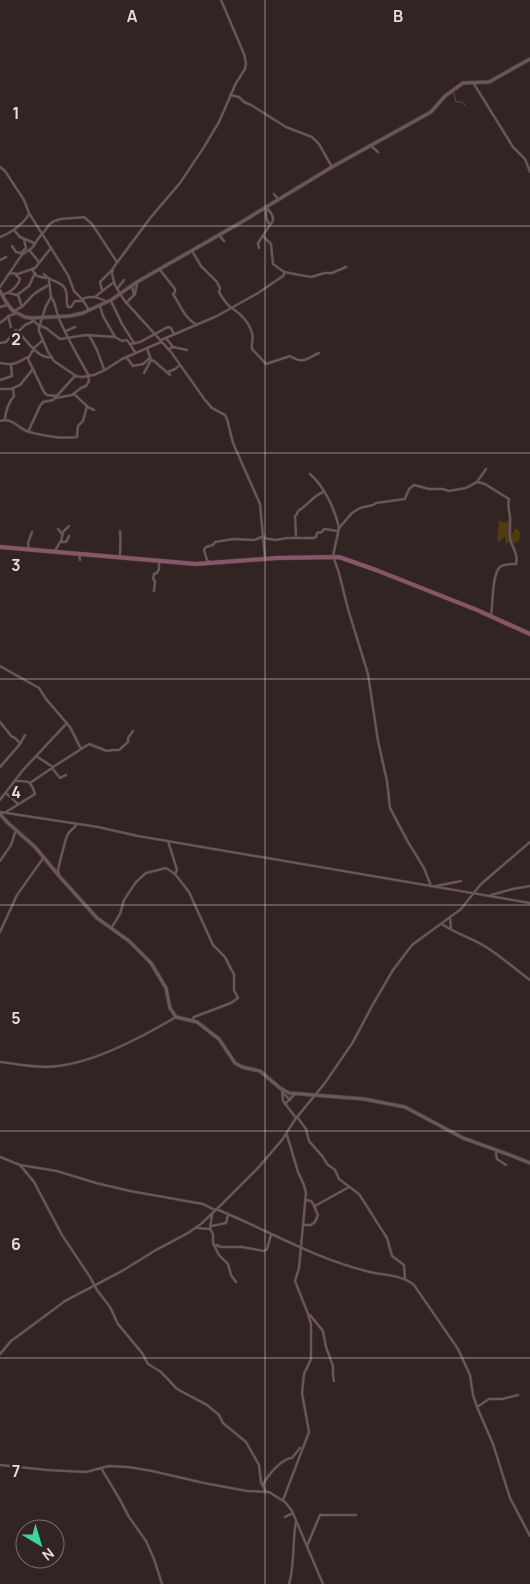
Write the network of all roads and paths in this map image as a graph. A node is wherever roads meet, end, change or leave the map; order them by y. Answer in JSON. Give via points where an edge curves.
{"nodes":[{"id":1,"x":221,"y":0,"type":"edge"},
{"id":2,"x":530,"y":60,"type":"edge"},
{"id":3,"x":472,"y":82,"type":"junction"},
{"id":4,"x":230,"y":95,"type":"junction"},
{"id":5,"x":370,"y":145,"type":"junction"},
{"id":6,"x":378,"y":152,"type":"dead end"},
{"id":7,"x":332,"y":167,"type":"junction"},
{"id":8,"x":1,"y":169,"type":"edge"},
{"id":9,"x":530,"y":172,"type":"edge"},
{"id":10,"x":274,"y":194,"type":"dead end"},
{"id":11,"x":278,"y":199,"type":"junction"},
{"id":12,"x":266,"y":207,"type":"junction"},
{"id":13,"x":29,"y":213,"type":"junction"},
{"id":14,"x":270,"y":225,"type":"junction"},
{"id":15,"x":13,"y":229,"type":"junction"},
{"id":16,"x":42,"y":234,"type":"junction"},
{"id":17,"x":219,"y":235,"type":"junction"},
{"id":18,"x":263,"y":236,"type":"junction"},
{"id":19,"x":0,"y":237,"type":"edge"},
{"id":20,"x":24,"y":239,"type":"junction"},
{"id":21,"x":224,"y":241,"type":"dead end"},
{"id":22,"x":34,"y":243,"type":"junction"},
{"id":23,"x":12,"y":246,"type":"dead end"},
{"id":24,"x":51,"y":248,"type":"junction"},
{"id":25,"x":259,"y":248,"type":"dead end"},
{"id":26,"x":30,"y":250,"type":"junction"},
{"id":27,"x":192,"y":251,"type":"junction"},
{"id":28,"x":22,"y":253,"type":"junction"},
{"id":29,"x":6,"y":257,"type":"dead end"},
{"id":30,"x":0,"y":260,"type":"edge"},
{"id":31,"x":39,"y":262,"type":"junction"},
{"id":32,"x":117,"y":262,"type":"junction"},
{"id":33,"x":346,"y":267,"type":"dead end"},
{"id":34,"x":32,"y":270,"type":"junction"},
{"id":35,"x":112,"y":270,"type":"junction"},
{"id":36,"x":160,"y":270,"type":"junction"},
{"id":37,"x":285,"y":272,"type":"junction"},
{"id":38,"x":10,"y":273,"type":"junction"},
{"id":39,"x":35,"y":273,"type":"junction"},
{"id":40,"x":44,"y":274,"type":"dead end"},
{"id":41,"x":16,"y":275,"type":"junction"},
{"id":42,"x":46,"y":278,"type":"junction"},
{"id":43,"x":49,"y":280,"type":"junction"},
{"id":44,"x":124,"y":280,"type":"dead end"},
{"id":45,"x":114,"y":282,"type":"junction"},
{"id":46,"x":137,"y":282,"type":"junction"},
{"id":47,"x":50,"y":284,"type":"junction"},
{"id":48,"x":132,"y":286,"type":"junction"},
{"id":49,"x":0,"y":287,"type":"edge"},
{"id":50,"x":116,"y":289,"type":"junction"},
{"id":51,"x":102,"y":290,"type":"junction"},
{"id":52,"x":9,"y":293,"type":"junction"},
{"id":53,"x":1,"y":294,"type":"edge"},
{"id":54,"x":18,"y":294,"type":"junction"},
{"id":55,"x":120,"y":294,"type":"junction"},
{"id":56,"x":134,"y":295,"type":"junction"},
{"id":57,"x":96,"y":296,"type":"junction"},
{"id":58,"x":51,"y":297,"type":"junction"},
{"id":59,"x":82,"y":300,"type":"junction"},
{"id":60,"x":109,"y":301,"type":"junction"},
{"id":61,"x":126,"y":303,"type":"junction"},
{"id":62,"x":8,"y":305,"type":"junction"},
{"id":63,"x":100,"y":306,"type":"junction"},
{"id":64,"x":0,"y":307,"type":"edge"},
{"id":65,"x":22,"y":307,"type":"junction"},
{"id":66,"x":231,"y":308,"type":"junction"},
{"id":67,"x":13,"y":310,"type":"junction"},
{"id":68,"x":89,"y":310,"type":"junction"},
{"id":69,"x":18,"y":313,"type":"junction"},
{"id":70,"x":22,"y":313,"type":"junction"},
{"id":71,"x":8,"y":316,"type":"junction"},
{"id":72,"x":58,"y":316,"type":"junction"},
{"id":73,"x":43,"y":317,"type":"junction"},
{"id":74,"x":33,"y":319,"type":"junction"},
{"id":75,"x":0,"y":323,"type":"edge"},
{"id":76,"x":197,"y":325,"type":"junction"},
{"id":77,"x":39,"y":326,"type":"junction"},
{"id":78,"x":11,"y":327,"type":"dead end"},
{"id":79,"x":75,"y":327,"type":"dead end"},
{"id":80,"x":18,"y":332,"type":"junction"},
{"id":81,"x":65,"y":332,"type":"junction"},
{"id":82,"x":153,"y":334,"type":"junction"},
{"id":83,"x":174,"y":334,"type":"junction"},
{"id":84,"x":89,"y":335,"type":"junction"},
{"id":85,"x":68,"y":338,"type":"junction"},
{"id":86,"x":115,"y":338,"type":"junction"},
{"id":87,"x":166,"y":338,"type":"junction"},
{"id":88,"x":43,"y":340,"type":"junction"},
{"id":89,"x":160,"y":341,"type":"junction"},
{"id":90,"x":0,"y":343,"type":"edge"},
{"id":91,"x":134,"y":343,"type":"junction"},
{"id":92,"x":130,"y":344,"type":"junction"},
{"id":93,"x":173,"y":347,"type":"junction"},
{"id":94,"x":146,"y":348,"type":"junction"},
{"id":95,"x":33,"y":350,"type":"junction"},
{"id":96,"x":168,"y":350,"type":"junction"},
{"id":97,"x":187,"y":350,"type":"dead end"},
{"id":98,"x":136,"y":352,"type":"junction"},
{"id":99,"x":319,"y":353,"type":"dead end"},
{"id":100,"x":28,"y":357,"type":"junction"},
{"id":101,"x":52,"y":357,"type":"junction"},
{"id":102,"x":126,"y":357,"type":"junction"},
{"id":103,"x":150,"y":359,"type":"junction"},
{"id":104,"x":0,"y":363,"type":"edge"},
{"id":105,"x":11,"y":365,"type":"junction"},
{"id":106,"x":179,"y":366,"type":"junction"},
{"id":107,"x":33,"y":369,"type":"junction"},
{"id":108,"x":104,"y":370,"type":"junction"},
{"id":109,"x":144,"y":373,"type":"dead end"},
{"id":110,"x":76,"y":376,"type":"junction"},
{"id":111,"x":88,"y":376,"type":"junction"},
{"id":112,"x":0,"y":380,"type":"edge"},
{"id":113,"x":0,"y":389,"type":"edge"},
{"id":114,"x":13,"y":389,"type":"junction"},
{"id":115,"x":74,"y":394,"type":"junction"},
{"id":116,"x":56,"y":397,"type":"junction"},
{"id":117,"x":87,"y":406,"type":"junction"},
{"id":118,"x":94,"y":410,"type":"dead end"},
{"id":119,"x":5,"y":420,"type":"junction"},
{"id":120,"x":0,"y":421,"type":"edge"},
{"id":121,"x":28,"y":432,"type":"junction"},
{"id":122,"x":486,"y":469,"type":"dead end"},
{"id":123,"x":310,"y":474,"type":"dead end"},
{"id":124,"x":480,"y":478,"type":"junction"},
{"id":125,"x":477,"y":482,"type":"junction"},
{"id":126,"x":483,"y":483,"type":"junction"},
{"id":127,"x":323,"y":492,"type":"junction"},
{"id":128,"x":69,"y":526,"type":"dead end"},
{"id":129,"x":58,"y":529,"type":"dead end"},
{"id":130,"x":338,"y":529,"type":"junction"},
{"id":131,"x":120,"y":531,"type":"dead end"},
{"id":132,"x":32,"y":532,"type":"dead end"},
{"id":133,"x":62,"y":534,"type":"junction"},
{"id":134,"x":69,"y":536,"type":"dead end"},
{"id":135,"x":264,"y":537,"type":"junction"},
{"id":136,"x":296,"y":538,"type":"junction"},
{"id":137,"x":61,"y":542,"type":"junction"},
{"id":138,"x":0,"y":547,"type":"edge"},
{"id":139,"x":29,"y":550,"type":"junction"},
{"id":140,"x":54,"y":552,"type":"junction"},
{"id":141,"x":79,"y":554,"type":"junction"},
{"id":142,"x":333,"y":556,"type":"junction"},
{"id":143,"x":123,"y":557,"type":"junction"},
{"id":144,"x":265,"y":558,"type":"junction"},
{"id":145,"x":80,"y":560,"type":"dead end"},
{"id":146,"x":159,"y":561,"type":"junction"},
{"id":147,"x":212,"y":563,"type":"junction"},
{"id":148,"x":154,"y":591,"type":"dead end"},
{"id":149,"x":490,"y":616,"type":"junction"},
{"id":150,"x":530,"y":634,"type":"edge"},
{"id":151,"x":0,"y":666,"type":"edge"},
{"id":152,"x":0,"y":722,"type":"edge"},
{"id":153,"x":67,"y":723,"type":"junction"},
{"id":154,"x":133,"y":731,"type":"dead end"},
{"id":155,"x":25,"y":735,"type":"dead end"},
{"id":156,"x":21,"y":744,"type":"junction"},
{"id":157,"x":81,"y":749,"type":"junction"},
{"id":158,"x":36,"y":756,"type":"junction"},
{"id":159,"x":0,"y":767,"type":"edge"},
{"id":160,"x":52,"y":768,"type":"junction"},
{"id":161,"x":66,"y":775,"type":"dead end"},
{"id":162,"x":15,"y":781,"type":"junction"},
{"id":163,"x":30,"y":783,"type":"junction"},
{"id":164,"x":6,"y":793,"type":"junction"},
{"id":165,"x":0,"y":800,"type":"edge"},
{"id":166,"x":18,"y":804,"type":"junction"},
{"id":167,"x":6,"y":812,"type":"junction"},
{"id":168,"x":0,"y":813,"type":"edge"},
{"id":169,"x":76,"y":824,"type":"junction"},
{"id":170,"x":16,"y":830,"type":"junction"},
{"id":171,"x":168,"y":841,"type":"junction"},
{"id":172,"x":530,"y":842,"type":"edge"},
{"id":173,"x":44,"y":857,"type":"junction"},
{"id":174,"x":0,"y":861,"type":"edge"},
{"id":175,"x":176,"y":874,"type":"junction"},
{"id":176,"x":59,"y":876,"type":"junction"},
{"id":177,"x":461,"y":882,"type":"dead end"},
{"id":178,"x":432,"y":886,"type":"junction"},
{"id":179,"x":530,"y":886,"type":"edge"},
{"id":180,"x":474,"y":894,"type":"junction"},
{"id":181,"x":488,"y":896,"type":"junction"},
{"id":182,"x":530,"y":903,"type":"edge"},
{"id":183,"x":450,"y":917,"type":"junction"},
{"id":184,"x":442,"y":924,"type":"junction"},
{"id":185,"x":112,"y":929,"type":"junction"},
{"id":186,"x":451,"y":929,"type":"junction"},
{"id":187,"x":0,"y":932,"type":"edge"},
{"id":188,"x":530,"y":980,"type":"edge"},
{"id":189,"x":176,"y":1017,"type":"junction"},
{"id":190,"x":192,"y":1020,"type":"junction"},
{"id":191,"x":0,"y":1062,"type":"edge"},
{"id":192,"x":282,"y":1090,"type":"junction"},
{"id":193,"x":295,"y":1094,"type":"junction"},
{"id":194,"x":316,"y":1095,"type":"junction"},
{"id":195,"x":290,"y":1100,"type":"junction"},
{"id":196,"x":285,"y":1104,"type":"junction"},
{"id":197,"x":297,"y":1118,"type":"junction"},
{"id":198,"x":287,"y":1134,"type":"junction"},
{"id":199,"x":497,"y":1150,"type":"junction"},
{"id":200,"x":0,"y":1157,"type":"edge"},
{"id":201,"x":530,"y":1163,"type":"edge"},
{"id":202,"x":506,"y":1164,"type":"dead end"},
{"id":203,"x":20,"y":1165,"type":"junction"},
{"id":204,"x":349,"y":1188,"type":"junction"},
{"id":205,"x":305,"y":1200,"type":"junction"},
{"id":206,"x":314,"y":1206,"type":"junction"},
{"id":207,"x":215,"y":1210,"type":"junction"},
{"id":208,"x":212,"y":1213,"type":"junction"},
{"id":209,"x":228,"y":1215,"type":"junction"},
{"id":210,"x":211,"y":1222,"type":"junction"},
{"id":211,"x":303,"y":1225,"type":"junction"},
{"id":212,"x":212,"y":1226,"type":"junction"},
{"id":213,"x":196,"y":1228,"type":"junction"},
{"id":214,"x":210,"y":1230,"type":"junction"},
{"id":215,"x":213,"y":1233,"type":"junction"},
{"id":216,"x":271,"y":1235,"type":"junction"},
{"id":217,"x":214,"y":1244,"type":"junction"},
{"id":218,"x":300,"y":1248,"type":"junction"},
{"id":219,"x":405,"y":1279,"type":"junction"},
{"id":220,"x":236,"y":1282,"type":"dead end"},
{"id":221,"x":95,"y":1285,"type":"junction"},
{"id":222,"x":308,"y":1314,"type":"junction"},
{"id":223,"x":0,"y":1354,"type":"edge"},
{"id":224,"x":334,"y":1381,"type":"dead end"},
{"id":225,"x":518,"y":1395,"type":"dead end"},
{"id":226,"x":477,"y":1407,"type":"junction"},
{"id":227,"x":302,"y":1446,"type":"junction"},
{"id":228,"x":0,"y":1465,"type":"edge"},
{"id":229,"x":101,"y":1468,"type":"junction"},
{"id":230,"x":262,"y":1485,"type":"junction"},
{"id":231,"x":266,"y":1492,"type":"junction"},
{"id":232,"x":283,"y":1500,"type":"junction"},
{"id":233,"x":293,"y":1513,"type":"junction"},
{"id":234,"x":356,"y":1515,"type":"dead end"},
{"id":235,"x":285,"y":1517,"type":"dead end"},
{"id":236,"x":296,"y":1521,"type":"junction"},
{"id":237,"x":530,"y":1536,"type":"edge"},
{"id":238,"x":307,"y":1546,"type":"junction"},
{"id":239,"x":162,"y":1584,"type":"edge"},
{"id":240,"x":288,"y":1584,"type":"edge"},
{"id":241,"x":323,"y":1584,"type":"edge"}],
"edges":[{"from":1,"to":4,"type":"street","via":[[246,63]]},
{"from":2,"to":3,"type":"street","via":[[490,82]]},
{"from":3,"to":5,"type":"street","via":[[463,83],[431,112]]},
{"from":3,"to":9,"type":"street"},
{"from":4,"to":7,"type":"street","via":[[239,97],[286,127],[312,137]]},
{"from":4,"to":32,"type":"street","via":[[218,123],[186,175]]},
{"from":5,"to":6,"type":"street"},
{"from":5,"to":7,"type":"street"},
{"from":7,"to":11,"type":"street"},
{"from":8,"to":13,"type":"street","via":[[25,201]]},
{"from":10,"to":11,"type":"street"},
{"from":11,"to":12,"type":"street"},
{"from":12,"to":14,"type":"street"},
{"from":12,"to":14,"type":"street","via":[[273,217]]},
{"from":12,"to":17,"type":"street"},
{"from":13,"to":15,"type":"street"},
{"from":13,"to":16,"type":"street"},
{"from":14,"to":18,"type":"street"},
{"from":15,"to":19,"type":"street"},
{"from":15,"to":20,"type":"street"},
{"from":16,"to":22,"type":"street"},
{"from":16,"to":24,"type":"street"},
{"from":16,"to":32,"type":"street","via":[[56,221],[84,217]]},
{"from":17,"to":21,"type":"street"},
{"from":17,"to":27,"type":"street"},
{"from":18,"to":25,"type":"street","via":[[258,243]]},
{"from":18,"to":37,"type":"street","via":[[271,244],[273,264]]},
{"from":20,"to":22,"type":"street"},
{"from":20,"to":28,"type":"street","via":[[26,248]]},
{"from":22,"to":26,"type":"street"},
{"from":23,"to":28,"type":"street"},
{"from":24,"to":31,"type":"street"},
{"from":24,"to":59,"type":"street"},
{"from":26,"to":28,"type":"street"},
{"from":26,"to":31,"type":"street"},
{"from":27,"to":36,"type":"street"},
{"from":27,"to":66,"type":"street","via":[[217,282],[219,292]]},
{"from":28,"to":38,"type":"street"},
{"from":29,"to":30,"type":"street"},
{"from":31,"to":34,"type":"street"},
{"from":32,"to":35,"type":"street"},
{"from":33,"to":37,"type":"street","via":[[311,277]]},
{"from":34,"to":39,"type":"street"},
{"from":34,"to":41,"type":"street"},
{"from":35,"to":45,"type":"street"},
{"from":35,"to":51,"type":"street","via":[[100,282]]},
{"from":36,"to":46,"type":"street"},
{"from":36,"to":76,"type":"street","via":[[174,289],[173,294],[181,310]]},
{"from":37,"to":66,"type":"street"},
{"from":38,"to":41,"type":"street"},
{"from":38,"to":49,"type":"street"},
{"from":39,"to":42,"type":"street"},
{"from":39,"to":54,"type":"street","via":[[29,286]]},
{"from":40,"to":42,"type":"street"},
{"from":41,"to":52,"type":"street","via":[[19,282]]},
{"from":42,"to":43,"type":"street"},
{"from":43,"to":47,"type":"street"},
{"from":43,"to":59,"type":"street","via":[[56,281],[65,289],[69,308],[75,301]]},
{"from":44,"to":50,"type":"street"},
{"from":45,"to":50,"type":"street"},
{"from":45,"to":51,"type":"street"},
{"from":46,"to":48,"type":"street"},
{"from":46,"to":56,"type":"street"},
{"from":47,"to":58,"type":"street"},
{"from":47,"to":65,"type":"street"},
{"from":48,"to":55,"type":"street"},
{"from":48,"to":56,"type":"street"},
{"from":50,"to":55,"type":"street"},
{"from":51,"to":57,"type":"street"},
{"from":52,"to":53,"type":"street"},
{"from":52,"to":54,"type":"street"},
{"from":53,"to":62,"type":"street"},
{"from":54,"to":65,"type":"street"},
{"from":55,"to":60,"type":"street"},
{"from":55,"to":61,"type":"street"},
{"from":56,"to":61,"type":"street"},
{"from":57,"to":59,"type":"street"},
{"from":57,"to":60,"type":"street"},
{"from":58,"to":72,"type":"street"},
{"from":58,"to":73,"type":"street"},
{"from":59,"to":68,"type":"street"},
{"from":60,"to":63,"type":"street"},
{"from":60,"to":91,"type":"street"},
{"from":61,"to":82,"type":"street"},
{"from":62,"to":64,"type":"street"},
{"from":62,"to":67,"type":"street"},
{"from":63,"to":68,"type":"street"},
{"from":63,"to":86,"type":"street"},
{"from":65,"to":67,"type":"street"},
{"from":65,"to":70,"type":"street"},
{"from":66,"to":76,"type":"street"},
{"from":66,"to":99,"type":"street","via":[[245,320],[252,334],[252,349],[266,364],[290,356],[306,360]]},
{"from":67,"to":69,"type":"street"},
{"from":68,"to":72,"type":"street"},
{"from":69,"to":70,"type":"street"},
{"from":69,"to":71,"type":"street"},
{"from":70,"to":74,"type":"street"},
{"from":71,"to":75,"type":"street"},
{"from":71,"to":78,"type":"street"},
{"from":72,"to":73,"type":"street"},
{"from":72,"to":81,"type":"street"},
{"from":73,"to":74,"type":"street"},
{"from":73,"to":77,"type":"street"},
{"from":74,"to":77,"type":"street"},
{"from":74,"to":80,"type":"street"},
{"from":76,"to":83,"type":"street"},
{"from":77,"to":85,"type":"street","via":[[60,339]]},
{"from":77,"to":88,"type":"street"},
{"from":79,"to":81,"type":"street"},
{"from":80,"to":90,"type":"street","via":[[15,330],[6,342]]},
{"from":80,"to":95,"type":"street"},
{"from":81,"to":85,"type":"street"},
{"from":82,"to":83,"type":"street","via":[[169,326]]},
{"from":82,"to":89,"type":"street"},
{"from":82,"to":91,"type":"street"},
{"from":83,"to":87,"type":"street"},
{"from":84,"to":85,"type":"street"},
{"from":84,"to":86,"type":"street"},
{"from":84,"to":108,"type":"street"},
{"from":85,"to":111,"type":"street"},
{"from":86,"to":92,"type":"street","via":[[127,340]]},
{"from":87,"to":89,"type":"street"},
{"from":87,"to":93,"type":"street"},
{"from":88,"to":95,"type":"street"},
{"from":88,"to":101,"type":"street"},
{"from":89,"to":94,"type":"street"},
{"from":89,"to":96,"type":"street"},
{"from":91,"to":92,"type":"street"},
{"from":92,"to":98,"type":"street"},
{"from":93,"to":96,"type":"street"},
{"from":93,"to":97,"type":"street"},
{"from":94,"to":98,"type":"street"},
{"from":94,"to":103,"type":"street"},
{"from":95,"to":100,"type":"street"},
{"from":95,"to":101,"type":"street"},
{"from":96,"to":106,"type":"street"},
{"from":98,"to":102,"type":"street"},
{"from":100,"to":105,"type":"street"},
{"from":100,"to":107,"type":"street"},
{"from":101,"to":110,"type":"street"},
{"from":102,"to":103,"type":"street","via":[[133,366]]},
{"from":102,"to":108,"type":"street"},
{"from":103,"to":106,"type":"street","via":[[169,373]]},
{"from":103,"to":109,"type":"street"},
{"from":104,"to":105,"type":"street"},
{"from":105,"to":112,"type":"street","via":[[12,376]]},
{"from":106,"to":135,"type":"street","via":[[204,400],[227,419],[233,444],[260,504]]},
{"from":107,"to":114,"type":"street","via":[[22,384]]},
{"from":107,"to":116,"type":"street","via":[[44,392]]},
{"from":108,"to":111,"type":"street"},
{"from":110,"to":111,"type":"street"},
{"from":110,"to":116,"type":"street"},
{"from":111,"to":115,"type":"street","via":[[88,385]]},
{"from":113,"to":114,"type":"street"},
{"from":114,"to":119,"type":"street","via":[[14,396]]},
{"from":115,"to":116,"type":"street"},
{"from":115,"to":117,"type":"street"},
{"from":116,"to":121,"type":"street","via":[[40,406]]},
{"from":117,"to":118,"type":"street"},
{"from":117,"to":121,"type":"street","via":[[77,437],[57,438]]},
{"from":119,"to":120,"type":"street"},
{"from":119,"to":121,"type":"street","via":[[11,420]]},
{"from":122,"to":124,"type":"street"},
{"from":123,"to":127,"type":"street"},
{"from":124,"to":125,"type":"street"},
{"from":124,"to":126,"type":"street"},
{"from":125,"to":126,"type":"street"},
{"from":125,"to":130,"type":"street","via":[[450,491],[414,485],[405,499],[360,508]]},
{"from":126,"to":149,"type":"street","via":[[509,499],[510,537],[517,561],[499,568]]},
{"from":127,"to":130,"type":"street","via":[[331,505]]},
{"from":127,"to":136,"type":"street","via":[[315,495],[295,516]]},
{"from":128,"to":133,"type":"street"},
{"from":129,"to":133,"type":"street"},
{"from":130,"to":136,"type":"street","via":[[324,529],[317,533],[316,538]]},
{"from":130,"to":142,"type":"street"},
{"from":131,"to":143,"type":"street","via":[[120,556]]},
{"from":132,"to":139,"type":"street"},
{"from":133,"to":137,"type":"street"},
{"from":134,"to":137,"type":"street","via":[[66,542]]},
{"from":135,"to":136,"type":"street","via":[[275,540]]},
{"from":135,"to":144,"type":"street"},
{"from":135,"to":147,"type":"street","via":[[215,542],[204,550],[207,560]]},
{"from":137,"to":140,"type":"street"},
{"from":138,"to":139,"type":"main road"},
{"from":139,"to":140,"type":"main road"},
{"from":140,"to":141,"type":"main road"},
{"from":141,"to":143,"type":"main road"},
{"from":141,"to":145,"type":"street"},
{"from":142,"to":144,"type":"main road"},
{"from":142,"to":149,"type":"main road","via":[[351,560]]},
{"from":142,"to":178,"type":"street","via":[[368,674],[390,808]]},
{"from":143,"to":146,"type":"main road"},
{"from":144,"to":147,"type":"main road"},
{"from":146,"to":147,"type":"main road"},
{"from":146,"to":148,"type":"street","via":[[159,569],[153,579]]},
{"from":149,"to":150,"type":"main road"},
{"from":151,"to":153,"type":"street","via":[[39,688]]},
{"from":152,"to":156,"type":"street"},
{"from":153,"to":157,"type":"street"},
{"from":153,"to":158,"type":"street"},
{"from":154,"to":157,"type":"street","via":[[128,742],[118,750],[107,751],[90,744]]},
{"from":155,"to":156,"type":"street"},
{"from":156,"to":159,"type":"street"},
{"from":157,"to":160,"type":"street"},
{"from":158,"to":160,"type":"street"},
{"from":158,"to":162,"type":"street"},
{"from":160,"to":161,"type":"street","via":[[60,778]]},
{"from":160,"to":163,"type":"street"},
{"from":162,"to":163,"type":"street"},
{"from":162,"to":164,"type":"street"},
{"from":163,"to":166,"type":"street","via":[[35,794]]},
{"from":164,"to":165,"type":"street"},
{"from":164,"to":166,"type":"street"},
{"from":166,"to":167,"type":"street"},
{"from":167,"to":168,"type":"street"},
{"from":167,"to":169,"type":"street"},
{"from":168,"to":170,"type":"street"},
{"from":169,"to":171,"type":"street"},
{"from":169,"to":176,"type":"street","via":[[65,839]]},
{"from":170,"to":173,"type":"street"},
{"from":170,"to":174,"type":"street"},
{"from":171,"to":175,"type":"street"},
{"from":171,"to":178,"type":"street"},
{"from":172,"to":180,"type":"street","via":[[481,884]]},
{"from":173,"to":176,"type":"street"},
{"from":173,"to":187,"type":"street","via":[[16,895]]},
{"from":175,"to":185,"type":"street","via":[[166,868],[143,875],[124,900]]},
{"from":175,"to":190,"type":"street","via":[[189,892],[213,945],[233,972],[238,998]]},
{"from":176,"to":185,"type":"street","via":[[97,918]]},
{"from":177,"to":178,"type":"street"},
{"from":178,"to":180,"type":"street"},
{"from":179,"to":181,"type":"street"},
{"from":180,"to":181,"type":"street"},
{"from":180,"to":183,"type":"street"},
{"from":181,"to":182,"type":"street"},
{"from":183,"to":184,"type":"street"},
{"from":183,"to":186,"type":"street"},
{"from":184,"to":186,"type":"street"},
{"from":184,"to":194,"type":"street","via":[[413,944],[396,965],[353,1042]]},
{"from":185,"to":189,"type":"street","via":[[135,945],[155,967]]},
{"from":186,"to":188,"type":"street","via":[[484,946]]},
{"from":189,"to":190,"type":"street"},
{"from":189,"to":191,"type":"street","via":[[107,1052],[75,1063],[47,1067]]},
{"from":190,"to":192,"type":"street","via":[[219,1038],[235,1063],[262,1072]]},
{"from":192,"to":193,"type":"street"},
{"from":192,"to":195,"type":"street"},
{"from":192,"to":196,"type":"street"},
{"from":193,"to":194,"type":"street"},
{"from":193,"to":195,"type":"street"},
{"from":194,"to":197,"type":"street"},
{"from":194,"to":199,"type":"street","via":[[405,1107],[463,1138]]},
{"from":195,"to":196,"type":"street"},
{"from":196,"to":197,"type":"street"},
{"from":197,"to":198,"type":"street"},
{"from":197,"to":204,"type":"street","via":[[309,1140]]},
{"from":198,"to":205,"type":"street","via":[[304,1185]]},
{"from":198,"to":207,"type":"street"},
{"from":199,"to":201,"type":"street"},
{"from":199,"to":202,"type":"street","via":[[497,1159]]},
{"from":200,"to":203,"type":"street"},
{"from":203,"to":207,"type":"street","via":[[197,1203]]},
{"from":203,"to":221,"type":"street","via":[[34,1182]]},
{"from":204,"to":206,"type":"street"},
{"from":204,"to":219,"type":"street","via":[[359,1194],[385,1234],[392,1256],[404,1266]]},
{"from":205,"to":206,"type":"street"},
{"from":205,"to":211,"type":"street"},
{"from":206,"to":211,"type":"street","via":[[318,1216],[315,1222]]},
{"from":207,"to":208,"type":"street"},
{"from":207,"to":209,"type":"street"},
{"from":208,"to":210,"type":"street"},
{"from":208,"to":213,"type":"street"},
{"from":209,"to":212,"type":"street","via":[[227,1223]]},
{"from":209,"to":216,"type":"street"},
{"from":210,"to":212,"type":"street"},
{"from":210,"to":214,"type":"street"},
{"from":211,"to":218,"type":"street"},
{"from":212,"to":215,"type":"street"},
{"from":213,"to":214,"type":"street"},
{"from":213,"to":221,"type":"street"},
{"from":214,"to":215,"type":"street"},
{"from":215,"to":217,"type":"street"},
{"from":216,"to":217,"type":"street","via":[[264,1251]]},
{"from":216,"to":218,"type":"street"},
{"from":217,"to":220,"type":"street"},
{"from":218,"to":219,"type":"street","via":[[340,1264]]},
{"from":218,"to":222,"type":"street","via":[[295,1282]]},
{"from":219,"to":226,"type":"street","via":[[420,1292],[455,1343],[470,1378]]},
{"from":221,"to":223,"type":"street","via":[[56,1307],[11,1341]]},
{"from":221,"to":230,"type":"street","via":[[118,1324],[148,1364],[162,1372],[177,1389],[207,1404],[248,1444],[259,1465]]},
{"from":222,"to":224,"type":"street","via":[[324,1331]]},
{"from":222,"to":227,"type":"street","via":[[311,1359],[304,1374],[302,1393],[309,1428]]},
{"from":225,"to":226,"type":"street","via":[[489,1399]]},
{"from":226,"to":237,"type":"street","via":[[510,1498]]},
{"from":227,"to":230,"type":"street","via":[[269,1474]]},
{"from":227,"to":232,"type":"street"},
{"from":228,"to":229,"type":"street","via":[[80,1472]]},
{"from":229,"to":231,"type":"street","via":[[152,1470],[204,1483]]},
{"from":229,"to":239,"type":"street","via":[[147,1543]]},
{"from":230,"to":231,"type":"street"},
{"from":231,"to":232,"type":"street"},
{"from":232,"to":233,"type":"street"},
{"from":233,"to":235,"type":"street"},
{"from":233,"to":236,"type":"street"},
{"from":234,"to":238,"type":"street","via":[[320,1515]]},
{"from":236,"to":238,"type":"street"},
{"from":236,"to":240,"type":"street"},
{"from":238,"to":241,"type":"street"}]}
